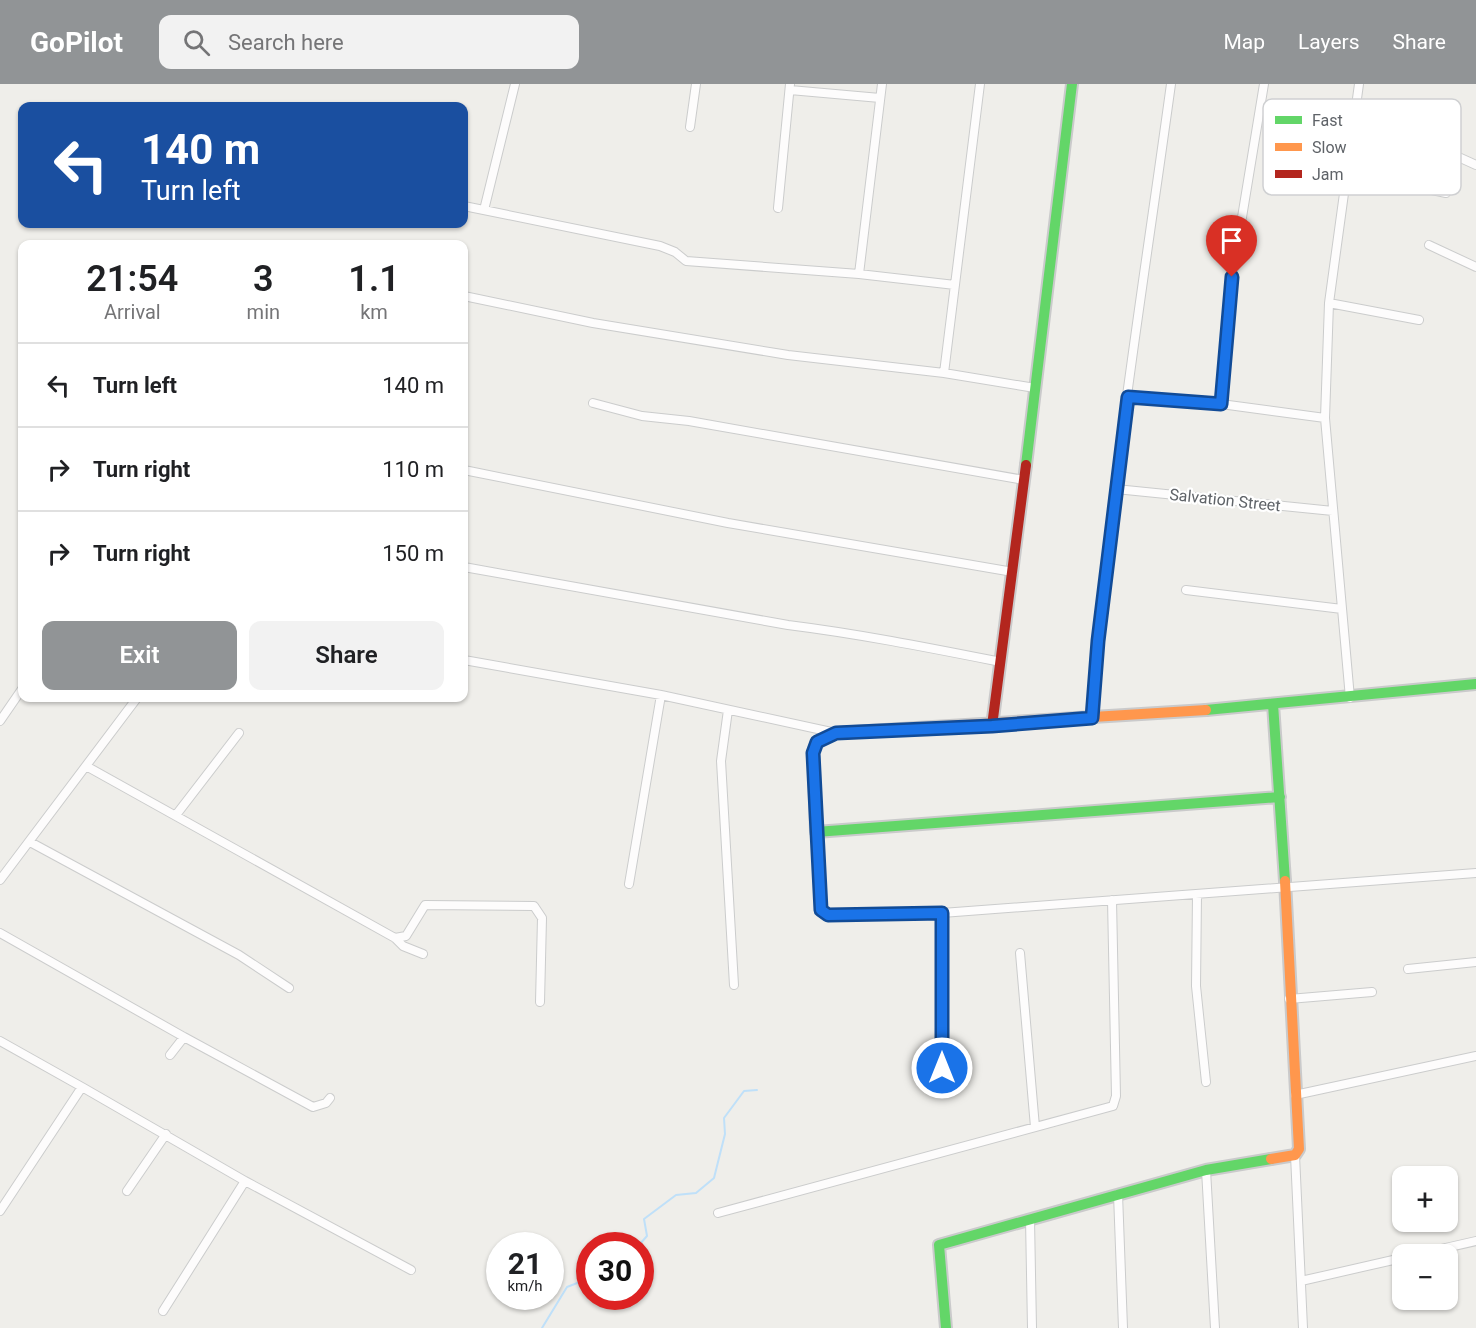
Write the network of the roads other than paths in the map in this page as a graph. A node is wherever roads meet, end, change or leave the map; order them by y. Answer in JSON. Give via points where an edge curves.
{"nodes":[{"id":1,"x":515,"y":84,"type":"edge"},
{"id":2,"x":696,"y":84,"type":"edge"},
{"id":3,"x":882,"y":84,"type":"edge"},
{"id":4,"x":980,"y":84,"type":"edge"},
{"id":5,"x":1072,"y":84,"type":"edge"},
{"id":6,"x":1171,"y":84,"type":"edge"},
{"id":7,"x":1264,"y":84,"type":"edge"},
{"id":8,"x":1359,"y":84,"type":"edge"},
{"id":9,"x":790,"y":87,"type":"edge"},
{"id":10,"x":880,"y":98,"type":"junction"},
{"id":11,"x":1357,"y":99,"type":"edge"},
{"id":12,"x":690,"y":127,"type":"dead end"},
{"id":13,"x":1461,"y":158,"type":"edge"},
{"id":14,"x":1476,"y":165,"type":"edge"},
{"id":15,"x":1344,"y":195,"type":"edge"},
{"id":16,"x":468,"y":207,"type":"edge"},
{"id":17,"x":778,"y":208,"type":"dead end"},
{"id":18,"x":484,"y":210,"type":"junction"},
{"id":19,"x":1429,"y":245,"type":"dead end"},
{"id":20,"x":1476,"y":267,"type":"edge"},
{"id":21,"x":859,"y":274,"type":"junction"},
{"id":22,"x":955,"y":285,"type":"junction"},
{"id":23,"x":468,"y":297,"type":"edge"},
{"id":24,"x":1329,"y":303,"type":"junction"},
{"id":25,"x":1419,"y":320,"type":"dead end"},
{"id":26,"x":944,"y":373,"type":"junction"},
{"id":27,"x":1035,"y":388,"type":"junction"},
{"id":28,"x":1128,"y":397,"type":"junction"},
{"id":29,"x":593,"y":403,"type":"dead end"},
{"id":30,"x":1221,"y":404,"type":"junction"},
{"id":31,"x":1325,"y":418,"type":"junction"},
{"id":32,"x":468,"y":471,"type":"edge"},
{"id":33,"x":1024,"y":480,"type":"junction"},
{"id":34,"x":1116,"y":489,"type":"junction"},
{"id":35,"x":1333,"y":512,"type":"junction"},
{"id":36,"x":468,"y":568,"type":"edge"},
{"id":37,"x":1013,"y":572,"type":"junction"},
{"id":38,"x":1186,"y":590,"type":"dead end"},
{"id":39,"x":1342,"y":609,"type":"junction"},
{"id":40,"x":468,"y":661,"type":"edge"},
{"id":41,"x":1001,"y":662,"type":"junction"},
{"id":42,"x":1476,"y":684,"type":"edge"},
{"id":43,"x":18,"y":695,"type":"edge"},
{"id":44,"x":661,"y":695,"type":"junction"},
{"id":45,"x":1350,"y":698,"type":"junction"},
{"id":46,"x":134,"y":702,"type":"edge"},
{"id":47,"x":1273,"y":704,"type":"junction"},
{"id":48,"x":728,"y":710,"type":"junction"},
{"id":49,"x":1092,"y":718,"type":"junction"},
{"id":50,"x":0,"y":721,"type":"edge"},
{"id":51,"x":992,"y":726,"type":"junction"},
{"id":52,"x":836,"y":733,"type":"junction"},
{"id":53,"x":239,"y":734,"type":"dead end"},
{"id":54,"x":86,"y":766,"type":"junction"},
{"id":55,"x":1280,"y":797,"type":"junction"},
{"id":56,"x":176,"y":815,"type":"junction"},
{"id":57,"x":816,"y":832,"type":"junction"},
{"id":58,"x":30,"y":842,"type":"junction"},
{"id":59,"x":1476,"y":873,"type":"edge"},
{"id":60,"x":0,"y":880,"type":"edge"},
{"id":61,"x":629,"y":884,"type":"dead end"},
{"id":62,"x":1285,"y":889,"type":"junction"},
{"id":63,"x":1197,"y":895,"type":"junction"},
{"id":64,"x":1112,"y":900,"type":"junction"},
{"id":65,"x":942,"y":913,"type":"junction"},
{"id":66,"x":0,"y":933,"type":"edge"},
{"id":67,"x":395,"y":938,"type":"junction"},
{"id":68,"x":1020,"y":953,"type":"dead end"},
{"id":69,"x":423,"y":954,"type":"dead end"},
{"id":70,"x":1476,"y":962,"type":"edge"},
{"id":71,"x":1408,"y":969,"type":"dead end"},
{"id":72,"x":734,"y":985,"type":"dead end"},
{"id":73,"x":290,"y":988,"type":"dead end"},
{"id":74,"x":1372,"y":992,"type":"dead end"},
{"id":75,"x":1289,"y":999,"type":"junction"},
{"id":76,"x":540,"y":1002,"type":"dead end"},
{"id":77,"x":184,"y":1037,"type":"junction"},
{"id":78,"x":0,"y":1042,"type":"edge"},
{"id":79,"x":170,"y":1055,"type":"dead end"},
{"id":80,"x":1476,"y":1056,"type":"edge"},
{"id":81,"x":942,"y":1068,"type":"dead end"},
{"id":82,"x":1206,"y":1082,"type":"dead end"},
{"id":83,"x":82,"y":1087,"type":"junction"},
{"id":84,"x":1295,"y":1095,"type":"junction"},
{"id":85,"x":330,"y":1098,"type":"dead end"},
{"id":86,"x":1035,"y":1127,"type":"junction"},
{"id":87,"x":166,"y":1134,"type":"junction"},
{"id":88,"x":1294,"y":1155,"type":"junction"},
{"id":89,"x":1206,"y":1170,"type":"junction"},
{"id":90,"x":245,"y":1181,"type":"junction"},
{"id":91,"x":127,"y":1191,"type":"dead end"},
{"id":92,"x":1118,"y":1194,"type":"junction"},
{"id":93,"x":0,"y":1211,"type":"edge"},
{"id":94,"x":718,"y":1213,"type":"dead end"},
{"id":95,"x":1030,"y":1219,"type":"junction"},
{"id":96,"x":1476,"y":1241,"type":"edge"},
{"id":97,"x":1458,"y":1245,"type":"edge"},
{"id":98,"x":1392,"y":1260,"type":"edge"},
{"id":99,"x":411,"y":1270,"type":"dead end"},
{"id":100,"x":1300,"y":1281,"type":"junction"},
{"id":101,"x":163,"y":1311,"type":"dead end"},
{"id":102,"x":946,"y":1328,"type":"edge"},
{"id":103,"x":1032,"y":1328,"type":"edge"},
{"id":104,"x":1123,"y":1328,"type":"edge"},
{"id":105,"x":1215,"y":1328,"type":"edge"},
{"id":106,"x":1303,"y":1328,"type":"edge"}],
"edges":[{"from":1,"to":18,"type":"street"},
{"from":2,"to":12,"type":"street"},
{"from":3,"to":10,"type":"street"},
{"from":4,"to":22,"type":"street"},
{"from":5,"to":27,"type":"street"},
{"from":6,"to":28,"type":"street"},
{"from":7,"to":30,"type":"street","via":[[1229,296]]},
{"from":8,"to":11,"type":"street"},
{"from":9,"to":10,"type":"street"},
{"from":9,"to":17,"type":"street"},
{"from":10,"to":21,"type":"street"},
{"from":13,"to":14,"type":"street"},
{"from":15,"to":24,"type":"street"},
{"from":16,"to":18,"type":"street"},
{"from":18,"to":21,"type":"street","via":[[660,246],[686,261]]},
{"from":19,"to":20,"type":"street"},
{"from":21,"to":22,"type":"street"},
{"from":22,"to":26,"type":"street"},
{"from":23,"to":26,"type":"street","via":[[593,323],[788,355]]},
{"from":24,"to":25,"type":"street"},
{"from":24,"to":31,"type":"street"},
{"from":26,"to":27,"type":"street"},
{"from":27,"to":33,"type":"street"},
{"from":28,"to":30,"type":"street"},
{"from":28,"to":34,"type":"street"},
{"from":29,"to":33,"type":"street","via":[[642,416]]},
{"from":30,"to":31,"type":"street"},
{"from":31,"to":35,"type":"street"},
{"from":32,"to":37,"type":"street","via":[[728,523]]},
{"from":33,"to":37,"type":"street"},
{"from":34,"to":35,"type":"street","name":"Salvation Street"},
{"from":34,"to":49,"type":"street"},
{"from":35,"to":39,"type":"street"},
{"from":36,"to":41,"type":"street","via":[[788,625],[872,636]]},
{"from":37,"to":41,"type":"street"},
{"from":38,"to":39,"type":"street"},
{"from":39,"to":45,"type":"street"},
{"from":40,"to":44,"type":"street"},
{"from":41,"to":51,"type":"street"},
{"from":42,"to":45,"type":"street"},
{"from":43,"to":50,"type":"street"},
{"from":44,"to":48,"type":"street"},
{"from":44,"to":61,"type":"street"},
{"from":45,"to":47,"type":"street"},
{"from":46,"to":54,"type":"street"},
{"from":47,"to":49,"type":"street"},
{"from":47,"to":55,"type":"street"},
{"from":48,"to":52,"type":"street"},
{"from":48,"to":72,"type":"street","via":[[721,760]]},
{"from":49,"to":51,"type":"street"},
{"from":51,"to":52,"type":"street"},
{"from":52,"to":57,"type":"street","via":[[817,742],[813,753]]},
{"from":53,"to":56,"type":"street"},
{"from":54,"to":56,"type":"street"},
{"from":54,"to":58,"type":"street"},
{"from":55,"to":57,"type":"street"},
{"from":55,"to":62,"type":"street"},
{"from":56,"to":67,"type":"street"},
{"from":57,"to":65,"type":"street","via":[[821,910],[828,915]]},
{"from":58,"to":60,"type":"street"},
{"from":58,"to":73,"type":"street","via":[[239,955]]},
{"from":59,"to":62,"type":"street"},
{"from":62,"to":63,"type":"street"},
{"from":62,"to":75,"type":"street"},
{"from":63,"to":64,"type":"street"},
{"from":63,"to":82,"type":"street","via":[[1196,986]]},
{"from":64,"to":65,"type":"street"},
{"from":64,"to":86,"type":"street","via":[[1116,1101],[1113,1106]]},
{"from":65,"to":81,"type":"street"},
{"from":66,"to":77,"type":"street"},
{"from":67,"to":69,"type":"street"},
{"from":67,"to":76,"type":"street","via":[[406,936],[425,905],[534,906],[542,918]]},
{"from":68,"to":86,"type":"street"},
{"from":70,"to":71,"type":"street"},
{"from":74,"to":75,"type":"street"},
{"from":75,"to":84,"type":"street"},
{"from":77,"to":79,"type":"street"},
{"from":77,"to":85,"type":"street","via":[[313,1107]]},
{"from":78,"to":83,"type":"street"},
{"from":80,"to":84,"type":"street"},
{"from":83,"to":87,"type":"street"},
{"from":83,"to":93,"type":"street"},
{"from":84,"to":88,"type":"street","via":[[1299,1149]]},
{"from":86,"to":94,"type":"street"},
{"from":87,"to":90,"type":"street"},
{"from":87,"to":91,"type":"street"},
{"from":88,"to":89,"type":"street"},
{"from":88,"to":100,"type":"street"},
{"from":89,"to":92,"type":"street"},
{"from":89,"to":105,"type":"street"},
{"from":90,"to":99,"type":"street"},
{"from":90,"to":101,"type":"street"},
{"from":92,"to":95,"type":"street"},
{"from":92,"to":104,"type":"street"},
{"from":95,"to":102,"type":"street","via":[[939,1245]]},
{"from":95,"to":103,"type":"street"},
{"from":96,"to":97,"type":"street"},
{"from":98,"to":100,"type":"street"},
{"from":100,"to":106,"type":"street"}]}
